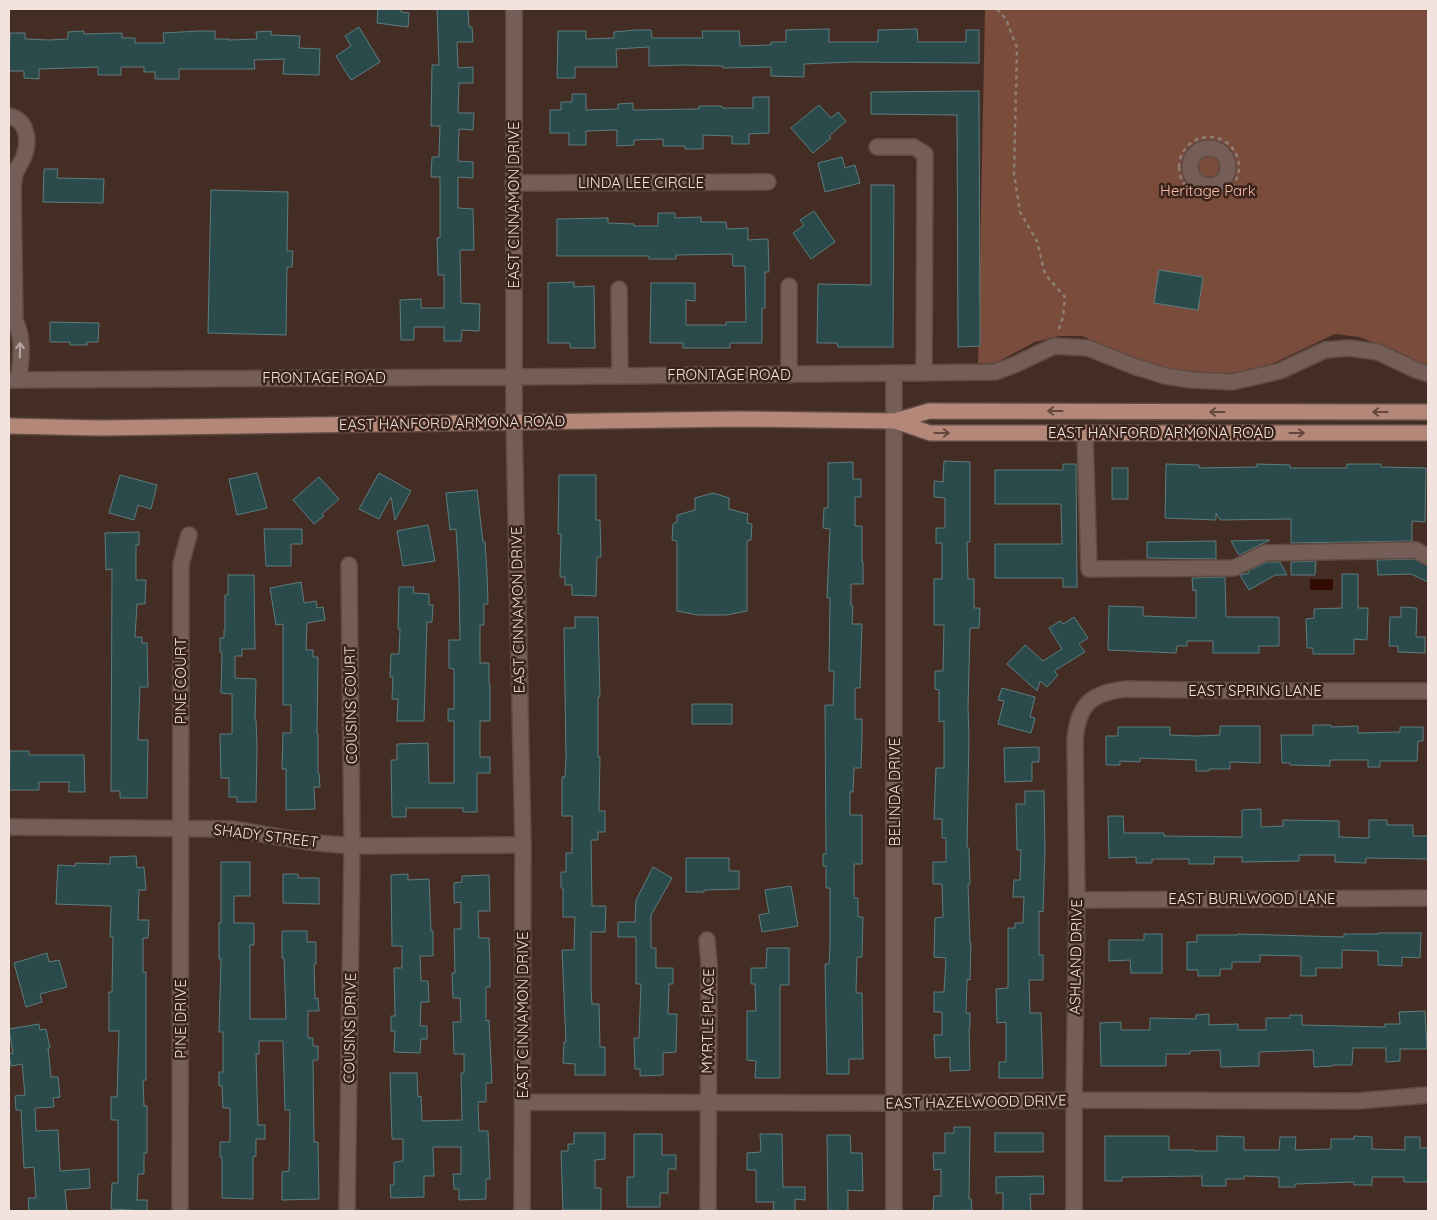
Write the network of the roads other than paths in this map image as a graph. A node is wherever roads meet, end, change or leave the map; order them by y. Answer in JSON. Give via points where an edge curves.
{"nodes":[{"id":1,"x":514,"y":9,"type":"edge"},
{"id":2,"x":9,"y":116,"type":"edge"},
{"id":3,"x":877,"y":147,"type":"dead end"},
{"id":4,"x":768,"y":182,"type":"dead end"},
{"id":5,"x":513,"y":183,"type":"junction"},
{"id":6,"x":789,"y":286,"type":"dead end"},
{"id":7,"x":619,"y":289,"type":"dead end"},
{"id":8,"x":12,"y":326,"type":"edge"},
{"id":9,"x":924,"y":373,"type":"junction"},
{"id":10,"x":894,"y":374,"type":"junction"},
{"id":11,"x":1428,"y":374,"type":"edge"},
{"id":12,"x":788,"y":375,"type":"junction"},
{"id":13,"x":620,"y":376,"type":"junction"},
{"id":14,"x":514,"y":377,"type":"junction"},
{"id":15,"x":14,"y":380,"type":"edge"},
{"id":16,"x":1428,"y":412,"type":"edge"},
{"id":17,"x":9,"y":417,"type":"edge"},
{"id":18,"x":895,"y":421,"type":"junction"},
{"id":19,"x":514,"y":422,"type":"junction"},
{"id":20,"x":9,"y":426,"type":"edge"},
{"id":21,"x":1428,"y":432,"type":"edge"},
{"id":22,"x":1085,"y":434,"type":"junction"},
{"id":23,"x":189,"y":535,"type":"dead end"},
{"id":24,"x":1428,"y":557,"type":"edge"},
{"id":25,"x":349,"y":565,"type":"dead end"},
{"id":26,"x":1428,"y":691,"type":"edge"},
{"id":27,"x":1087,"y":705,"type":"joint"},
{"id":28,"x":9,"y":827,"type":"edge"},
{"id":29,"x":181,"y":828,"type":"junction"},
{"id":30,"x":523,"y":845,"type":"junction"},
{"id":31,"x":352,"y":846,"type":"junction"},
{"id":32,"x":1428,"y":898,"type":"edge"},
{"id":33,"x":1076,"y":900,"type":"junction"},
{"id":34,"x":707,"y":940,"type":"dead end"},
{"id":35,"x":1428,"y":1095,"type":"edge"},
{"id":36,"x":1074,"y":1100,"type":"junction"},
{"id":37,"x":523,"y":1102,"type":"junction"},
{"id":38,"x":707,"y":1103,"type":"junction"},
{"id":39,"x":894,"y":1103,"type":"junction"},
{"id":40,"x":180,"y":1211,"type":"edge"},
{"id":41,"x":347,"y":1211,"type":"edge"},
{"id":42,"x":522,"y":1211,"type":"edge"},
{"id":43,"x":708,"y":1211,"type":"edge"},
{"id":44,"x":894,"y":1211,"type":"edge"},
{"id":45,"x":1074,"y":1211,"type":"edge"}],
"edges":[{"from":1,"to":5,"type":"street","name":"EAST CINNAMON DRIVE"},
{"from":2,"to":8,"type":"street","via":[[20,121],[26,137],[26,148],[13,186]]},
{"from":3,"to":9,"type":"street","via":[[914,147],[925,154]]},
{"from":4,"to":5,"type":"street","name":"LINDA LEE CIRCLE"},
{"from":5,"to":14,"type":"street","name":"EAST CINNAMON DRIVE"},
{"from":6,"to":12,"type":"street"},
{"from":7,"to":13,"type":"street"},
{"from":15,"to":8,"type":"street","one_way":true,"via":[[21,343],[19,328]]},
{"from":9,"to":10,"type":"street","name":"FRONTAGE ROAD"},
{"from":9,"to":11,"type":"street","name":"FRONTAGE ROAD","via":[[995,372],[1054,346],[1088,348],[1165,376],[1192,380],[1232,382],[1280,371],[1325,350],[1349,348],[1378,352]]},
{"from":10,"to":12,"type":"street","name":"FRONTAGE ROAD"},
{"from":10,"to":18,"type":"street","name":"BELINDA DRIVE"},
{"from":12,"to":13,"type":"street","name":"FRONTAGE ROAD"},
{"from":13,"to":14,"type":"street","name":"FRONTAGE ROAD"},
{"from":14,"to":15,"type":"street","name":"FRONTAGE ROAD"},
{"from":14,"to":19,"type":"street","name":"EAST CINNAMON DRIVE"},
{"from":16,"to":18,"type":"main road","name":"EAST HANFORD ARMONA ROAD","one_way":true,"via":[[929,411]]},
{"from":17,"to":20,"type":"street"},
{"from":18,"to":19,"type":"main road","name":"EAST HANFORD ARMONA ROAD"},
{"from":18,"to":22,"type":"main road","name":"EAST HANFORD ARMONA ROAD","one_way":true,"via":[[930,433]]},
{"from":18,"to":39,"type":"street","name":"BELINDA DRIVE"},
{"from":19,"to":20,"type":"main road","name":"EAST HANFORD ARMONA ROAD","via":[[193,428]]},
{"from":19,"to":30,"type":"street","name":"EAST CINNAMON DRIVE"},
{"from":22,"to":21,"type":"main road","name":"EAST HANFORD ARMONA ROAD","one_way":true},
{"from":22,"to":24,"type":"street","via":[[1089,569],[1234,568],[1265,554],[1416,550]]},
{"from":23,"to":29,"type":"street","name":"PINE COURT","via":[[181,564]]},
{"from":25,"to":31,"type":"street","name":"COUSINS COURT"},
{"from":26,"to":27,"type":"street","name":"EAST SPRING LANE","via":[[1127,689],[1109,690]]},
{"from":27,"to":33,"type":"street","name":"ASHLAND DRIVE","via":[[1080,716],[1075,740]]},
{"from":28,"to":29,"type":"street","name":"SHADY STREET"},
{"from":29,"to":31,"type":"street","name":"SHADY STREET","via":[[233,829]]},
{"from":29,"to":40,"type":"street","name":"PINE DRIVE"},
{"from":30,"to":31,"type":"street","name":"SHADY STREET"},
{"from":30,"to":37,"type":"street","name":"EAST CINNAMON DRIVE"},
{"from":31,"to":41,"type":"street","name":"COUSINS DRIVE"},
{"from":32,"to":33,"type":"street","name":"EAST BURLWOOD LANE"},
{"from":33,"to":36,"type":"street","name":"ASHLAND DRIVE"},
{"from":34,"to":38,"type":"street","name":"MYRTLE PLACE"},
{"from":35,"to":36,"type":"street","name":"EAST HAZELWOOD DRIVE","via":[[1357,1101]]},
{"from":36,"to":39,"type":"street","name":"EAST HAZELWOOD DRIVE"},
{"from":36,"to":45,"type":"street","name":"ASHLAND DRIVE"},
{"from":37,"to":38,"type":"street","name":"EAST HAZELWOOD DRIVE"},
{"from":37,"to":42,"type":"street","name":"EAST CINNAMON DRIVE"},
{"from":38,"to":39,"type":"street","name":"EAST HAZELWOOD DRIVE"},
{"from":38,"to":43,"type":"street","name":"MYRTLE PLACE"},
{"from":39,"to":44,"type":"street","name":"BELINDA DRIVE"}]}
